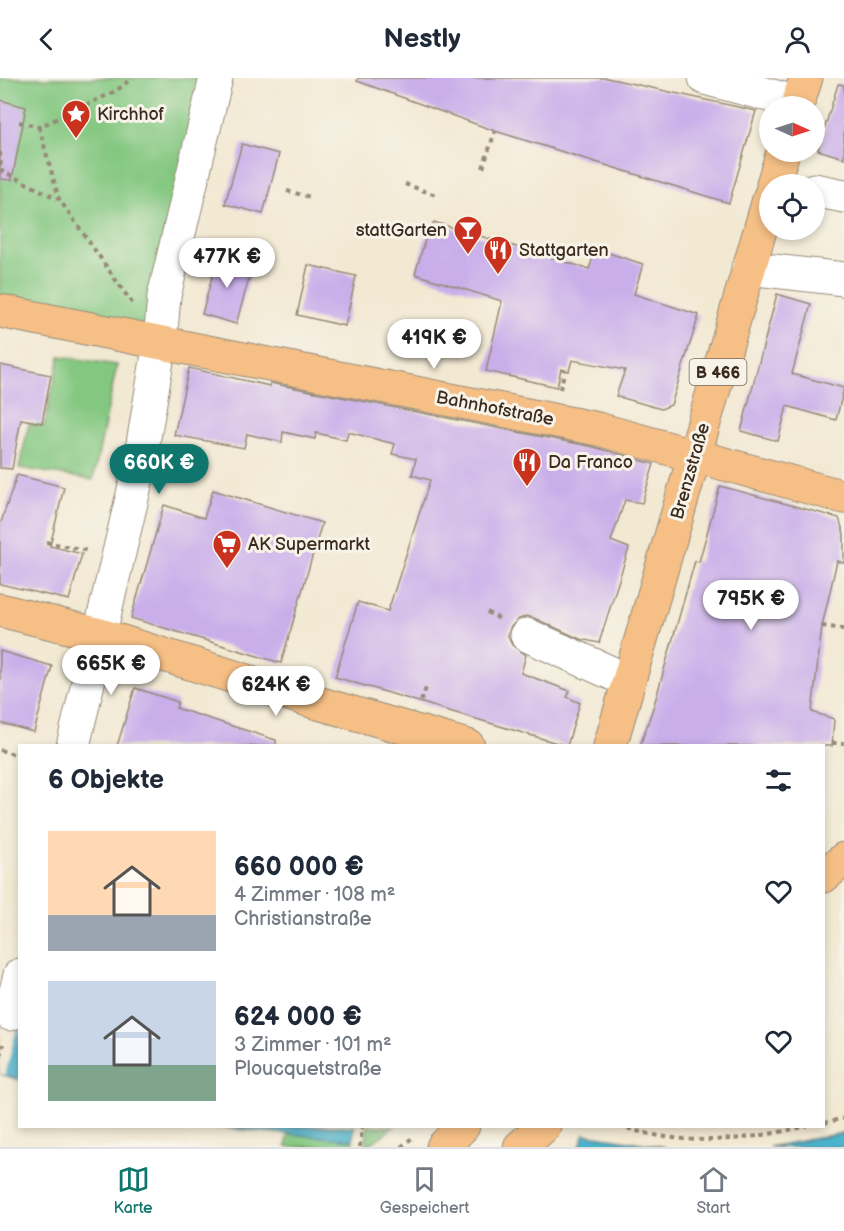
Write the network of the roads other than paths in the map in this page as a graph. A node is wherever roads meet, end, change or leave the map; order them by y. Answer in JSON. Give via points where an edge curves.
{"nodes":[{"id":1,"x":216,"y":78,"type":"edge"},
{"id":2,"x":705,"y":78,"type":"edge"},
{"id":3,"x":800,"y":96,"type":"edge"},
{"id":4,"x":825,"y":192,"type":"edge"},
{"id":5,"x":844,"y":196,"type":"edge"},
{"id":6,"x":759,"y":228,"type":"edge"},
{"id":7,"x":844,"y":279,"type":"edge"},
{"id":8,"x":738,"y":281,"type":"junction"},
{"id":9,"x":0,"y":311,"type":"edge"},
{"id":10,"x":160,"y":343,"type":"junction"},
{"id":11,"x":695,"y":454,"type":"junction"},
{"id":12,"x":844,"y":497,"type":"edge"},
{"id":13,"x":0,"y":610,"type":"edge"},
{"id":14,"x":100,"y":635,"type":"junction"},
{"id":15,"x":527,"y":635,"type":"dead end"},
{"id":16,"x":629,"y":681,"type":"junction"},
{"id":17,"x":73,"y":744,"type":"edge"},
{"id":18,"x":461,"y":744,"type":"edge"},
{"id":19,"x":611,"y":744,"type":"edge"},
{"id":20,"x":844,"y":858,"type":"edge"},
{"id":21,"x":825,"y":876,"type":"edge"},
{"id":22,"x":825,"y":877,"type":"edge"},
{"id":23,"x":844,"y":884,"type":"edge"},
{"id":24,"x":18,"y":983,"type":"edge"},
{"id":25,"x":10,"y":1014,"type":"dead end"},
{"id":26,"x":461,"y":1128,"type":"edge"},
{"id":27,"x":542,"y":1128,"type":"edge"},
{"id":28,"x":443,"y":1147,"type":"edge"},
{"id":29,"x":520,"y":1147,"type":"edge"}],
"edges":[{"from":1,"to":10,"type":"street","via":[[164,296]]},
{"from":2,"to":3,"type":"street"},
{"from":4,"to":5,"type":"street"},
{"from":6,"to":8,"type":"main road","name":"Brenzstraße","number":"B 466"},
{"from":7,"to":8,"type":"street"},
{"from":8,"to":11,"type":"main road","name":"Brenzstraße","number":"B 466"},
{"from":9,"to":10,"type":"main road","name":"Bahnhofstraße"},
{"from":10,"to":11,"type":"main road","name":"Bahnhofstraße","via":[[587,426]]},
{"from":10,"to":14,"type":"street","via":[[138,474]]},
{"from":11,"to":12,"type":"main road","name":"Bahnhofstraße"},
{"from":11,"to":16,"type":"main road","name":"Brenzstraße","number":"B 466"},
{"from":13,"to":14,"type":"main road"},
{"from":14,"to":17,"type":"street"},
{"from":14,"to":18,"type":"main road"},
{"from":15,"to":16,"type":"street"},
{"from":16,"to":19,"type":"main road","name":"Brenzstraße","number":"B 466"},
{"from":20,"to":21,"type":"main road"},
{"from":22,"to":23,"type":"street"},
{"from":24,"to":25,"type":"street"},
{"from":26,"to":28,"type":"main road"},
{"from":27,"to":29,"type":"main road"}]}
